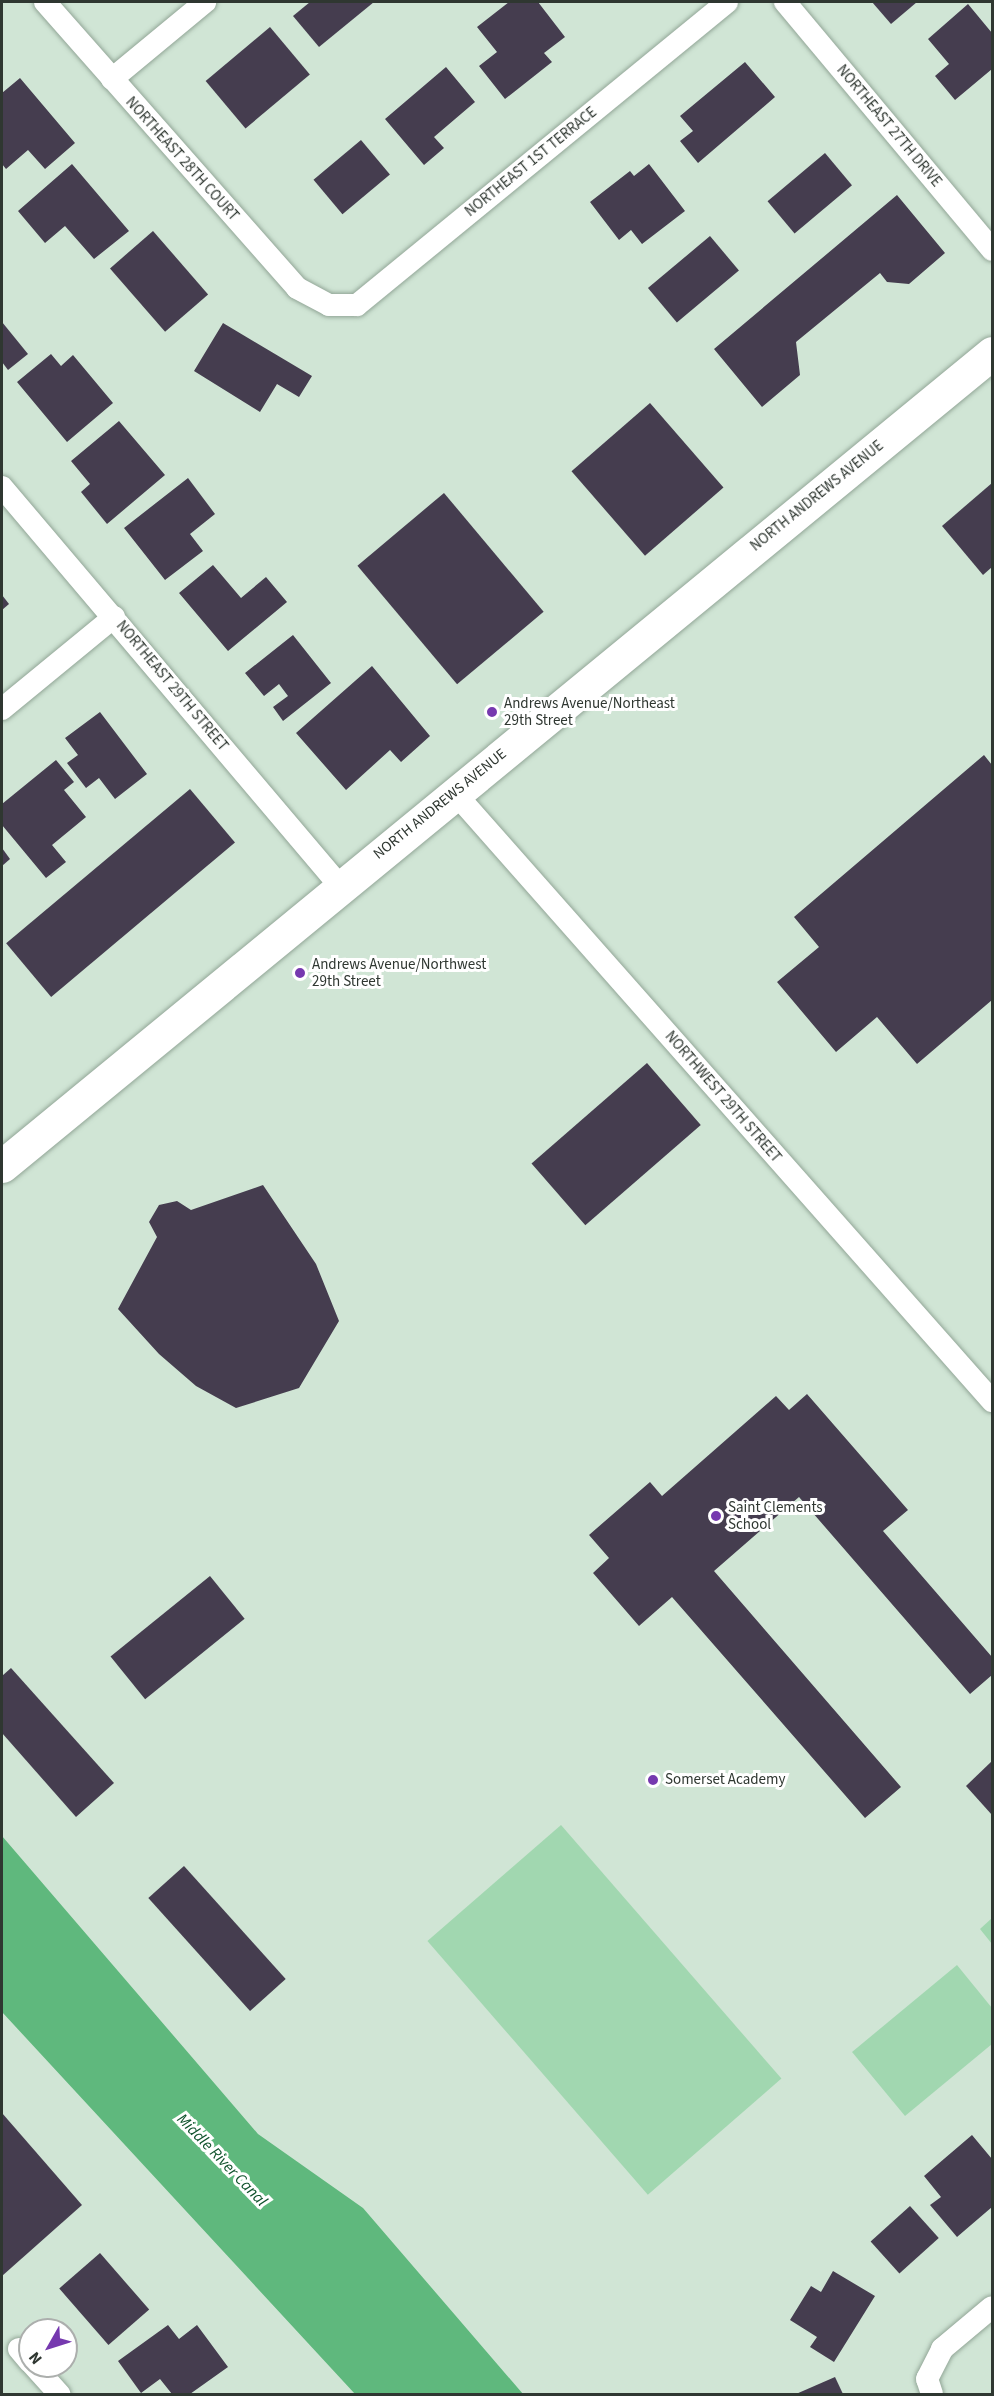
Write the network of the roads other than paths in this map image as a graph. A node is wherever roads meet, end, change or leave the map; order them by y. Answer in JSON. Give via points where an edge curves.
{"nodes":[{"id":1,"x":45,"y":2,"type":"edge"},
{"id":2,"x":205,"y":2,"type":"edge"},
{"id":3,"x":727,"y":2,"type":"edge"},
{"id":4,"x":785,"y":2,"type":"edge"},
{"id":5,"x":112,"y":79,"type":"junction"},
{"id":6,"x":993,"y":250,"type":"edge"},
{"id":7,"x":329,"y":304,"type":"joint"},
{"id":8,"x":993,"y":353,"type":"edge"},
{"id":9,"x":2,"y":487,"type":"edge"},
{"id":10,"x":114,"y":617,"type":"junction"},
{"id":11,"x":2,"y":709,"type":"edge"},
{"id":12,"x":454,"y":792,"type":"junction"},
{"id":13,"x":340,"y":886,"type":"junction"},
{"id":14,"x":2,"y":1166,"type":"edge"},
{"id":15,"x":993,"y":1401,"type":"edge"},
{"id":16,"x":993,"y":2307,"type":"edge"},
{"id":17,"x":45,"y":2378,"type":"edge"},
{"id":18,"x":929,"y":2387,"type":"edge"},
{"id":19,"x":59,"y":2394,"type":"edge"}],
"edges":[{"from":1,"to":5,"type":"street","name":"NORTHEAST 28TH COURT"},
{"from":2,"to":5,"type":"street"},
{"from":3,"to":7,"type":"street","name":"NORTHEAST 1ST TERRACE","via":[[357,305]]},
{"from":4,"to":6,"type":"street","name":"NORTHEAST 27TH DRIVE"},
{"from":5,"to":7,"type":"street","name":"NORTHEAST 28TH COURT","via":[[297,288]]},
{"from":8,"to":12,"type":"main road","name":"NORTH ANDREWS AVENUE"},
{"from":9,"to":10,"type":"street","name":"NORTHEAST 29TH STREET"},
{"from":10,"to":11,"type":"street"},
{"from":10,"to":13,"type":"street","name":"NORTHEAST 29TH STREET"},
{"from":12,"to":13,"type":"main road","name":"NORTH ANDREWS AVENUE"},
{"from":12,"to":15,"type":"street","name":"NORTHWEST 29TH STREET"},
{"from":13,"to":14,"type":"main road","name":"NORTH ANDREWS AVENUE"},
{"from":16,"to":18,"type":"street","via":[[942,2349]]},
{"from":17,"to":19,"type":"street"}]}
